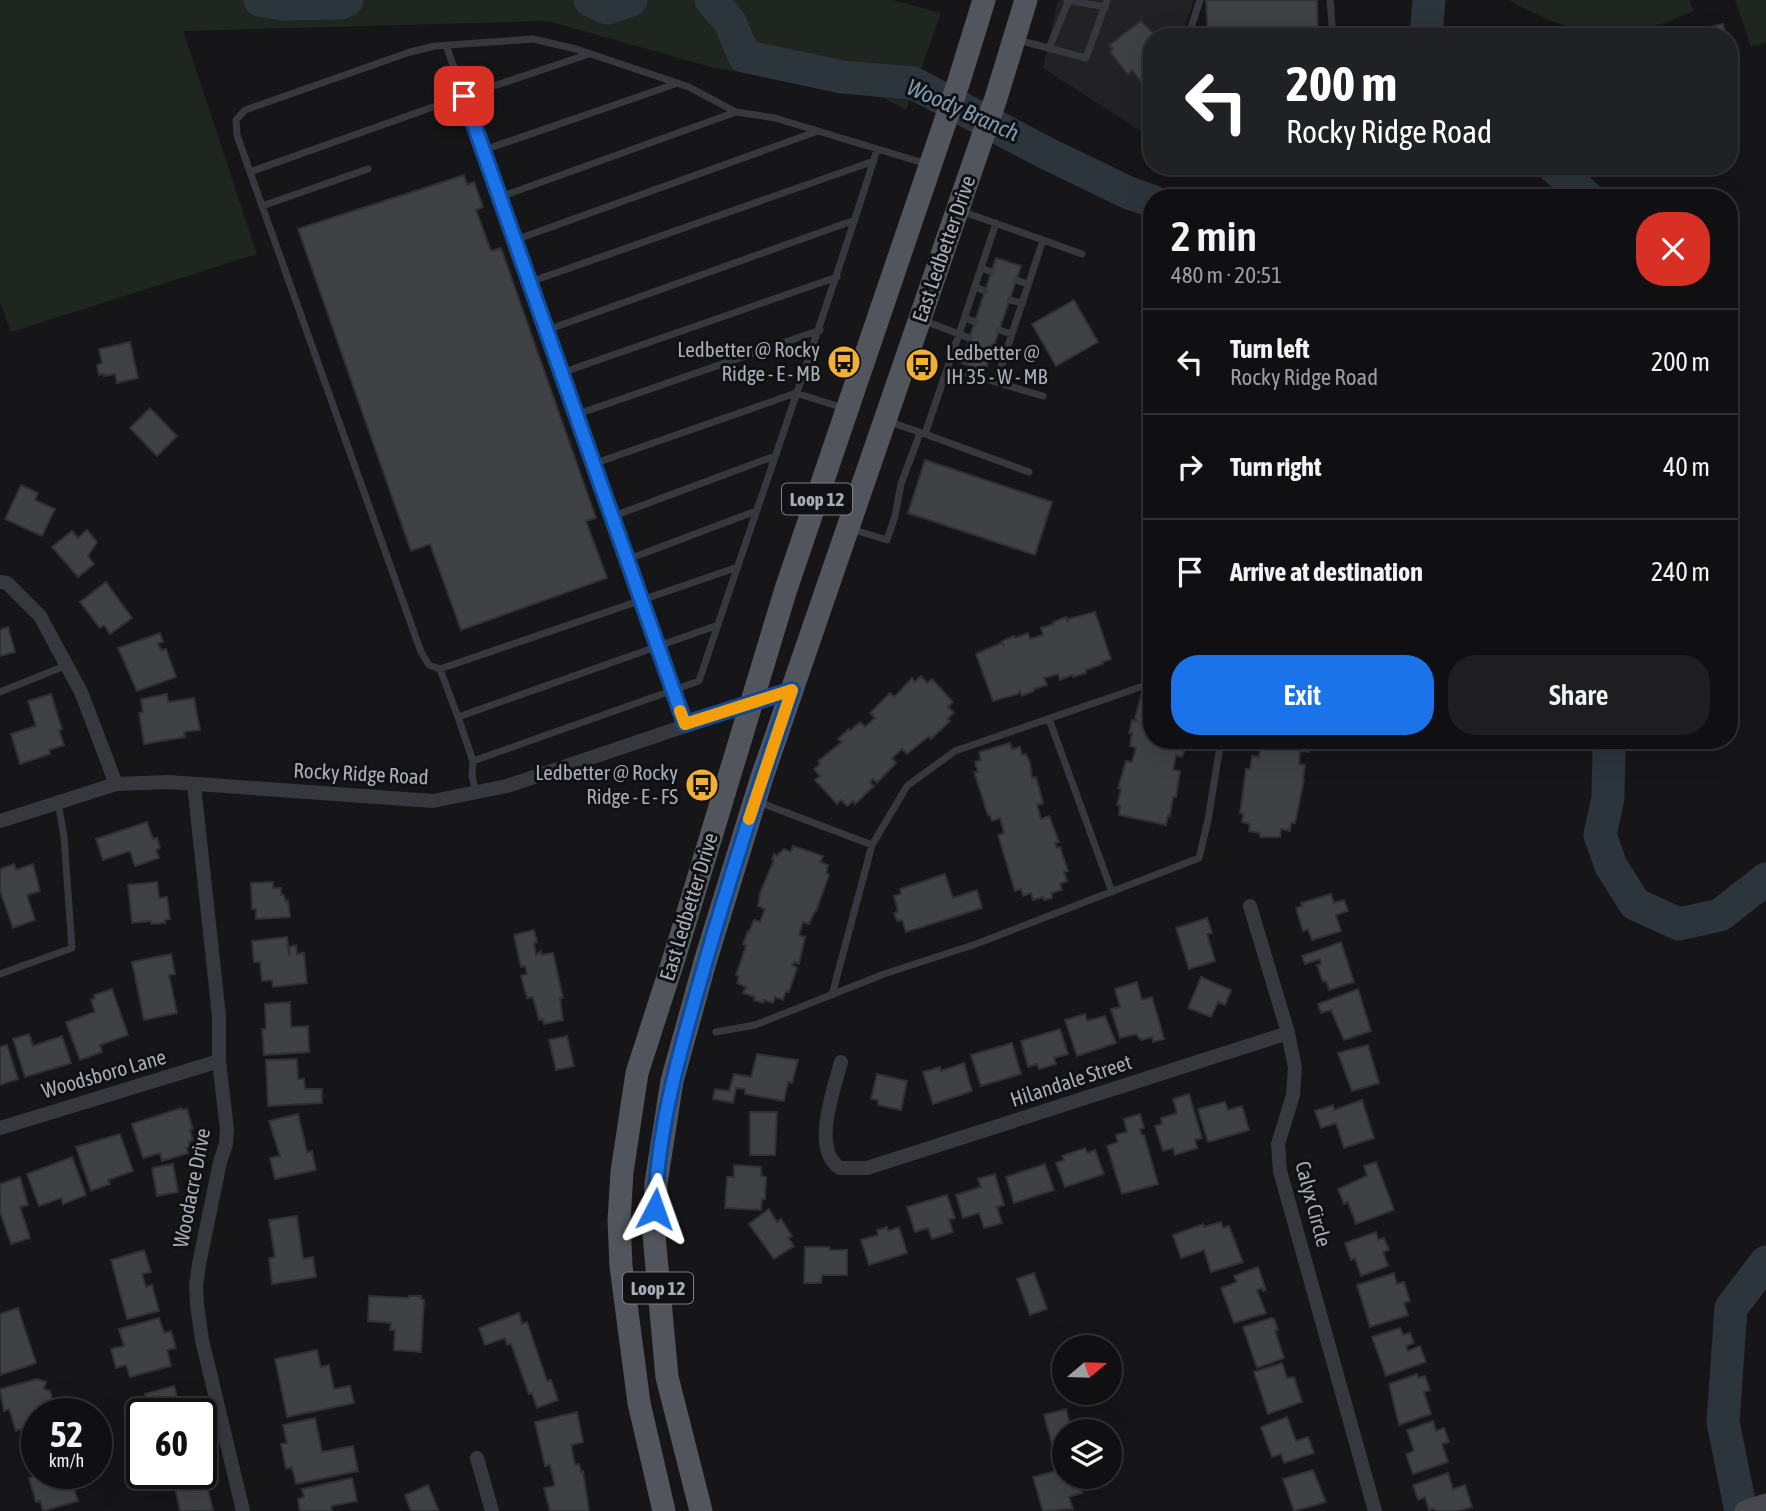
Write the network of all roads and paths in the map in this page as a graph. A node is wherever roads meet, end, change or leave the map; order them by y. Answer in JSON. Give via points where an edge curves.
{"nodes":[{"id":1,"x":970,"y":0,"type":"edge"},
{"id":2,"x":984,"y":0,"type":"edge"},
{"id":3,"x":1026,"y":0,"type":"edge"},
{"id":4,"x":1068,"y":0,"type":"edge"},
{"id":5,"x":1200,"y":0,"type":"edge"},
{"id":6,"x":1330,"y":0,"type":"edge"},
{"id":7,"x":1106,"y":4,"type":"edge"},
{"id":8,"x":1191,"y":28,"type":"edge"},
{"id":9,"x":1332,"y":28,"type":"edge"},
{"id":10,"x":976,"y":30,"type":"junction"},
{"id":11,"x":1014,"y":39,"type":"junction"},
{"id":12,"x":446,"y":45,"type":"junction"},
{"id":13,"x":1049,"y":48,"type":"junction"},
{"id":14,"x":590,"y":54,"type":"junction"},
{"id":15,"x":678,"y":83,"type":"junction"},
{"id":16,"x":464,"y":96,"type":"junction"},
{"id":17,"x":736,"y":112,"type":"junction"},
{"id":18,"x":818,"y":131,"type":"junction"},
{"id":19,"x":484,"y":150,"type":"junction"},
{"id":20,"x":877,"y":150,"type":"junction"},
{"id":21,"x":933,"y":158,"type":"junction"},
{"id":22,"x":874,"y":161,"type":"junction"},
{"id":23,"x":368,"y":169,"type":"dead end"},
{"id":24,"x":250,"y":172,"type":"junction"},
{"id":25,"x":500,"y":197,"type":"junction"},
{"id":26,"x":920,"y":198,"type":"junction"},
{"id":27,"x":262,"y":206,"type":"junction"},
{"id":28,"x":957,"y":210,"type":"junction"},
{"id":29,"x":855,"y":220,"type":"junction"},
{"id":30,"x":996,"y":223,"type":"junction"},
{"id":31,"x":515,"y":240,"type":"junction"},
{"id":32,"x":1043,"y":240,"type":"junction"},
{"id":33,"x":1082,"y":254,"type":"dead end"},
{"id":34,"x":981,"y":268,"type":"junction"},
{"id":35,"x":992,"y":272,"type":"dead end"},
{"id":36,"x":836,"y":277,"type":"junction"},
{"id":37,"x":1016,"y":280,"type":"dead end"},
{"id":38,"x":530,"y":282,"type":"junction"},
{"id":39,"x":1028,"y":284,"type":"junction"},
{"id":40,"x":975,"y":287,"type":"junction"},
{"id":41,"x":985,"y":291,"type":"dead end"},
{"id":42,"x":1010,"y":300,"type":"dead end"},
{"id":43,"x":1022,"y":303,"type":"junction"},
{"id":44,"x":965,"y":318,"type":"junction"},
{"id":45,"x":920,"y":319,"type":"junction"},
{"id":46,"x":975,"y":322,"type":"dead end"},
{"id":47,"x":547,"y":330,"type":"junction"},
{"id":48,"x":820,"y":330,"type":"junction"},
{"id":49,"x":999,"y":330,"type":"dead end"},
{"id":50,"x":960,"y":334,"type":"junction"},
{"id":51,"x":1012,"y":334,"type":"junction"},
{"id":52,"x":969,"y":338,"type":"dead end"},
{"id":53,"x":994,"y":346,"type":"dead end"},
{"id":54,"x":1006,"y":350,"type":"junction"},
{"id":55,"x":948,"y":368,"type":"junction"},
{"id":56,"x":561,"y":373,"type":"junction"},
{"id":57,"x":996,"y":382,"type":"junction"},
{"id":58,"x":796,"y":393,"type":"junction"},
{"id":59,"x":1043,"y":396,"type":"dead end"},
{"id":60,"x":848,"y":409,"type":"junction"},
{"id":61,"x":575,"y":415,"type":"junction"},
{"id":62,"x":885,"y":420,"type":"junction"},
{"id":63,"x":923,"y":434,"type":"junction"},
{"id":64,"x":775,"y":456,"type":"junction"},
{"id":65,"x":593,"y":464,"type":"junction"},
{"id":66,"x":1029,"y":472,"type":"dead end"},
{"id":67,"x":756,"y":512,"type":"junction"},
{"id":68,"x":611,"y":517,"type":"junction"},
{"id":69,"x":848,"y":528,"type":"junction"},
{"id":70,"x":626,"y":560,"type":"junction"},
{"id":71,"x":738,"y":567,"type":"junction"},
{"id":72,"x":0,"y":582,"type":"edge"},
{"id":73,"x":640,"y":600,"type":"junction"},
{"id":74,"x":718,"y":625,"type":"junction"},
{"id":75,"x":656,"y":647,"type":"junction"},
{"id":76,"x":67,"y":666,"type":"junction"},
{"id":77,"x":440,"y":669,"type":"junction"},
{"id":78,"x":1143,"y":686,"type":"edge"},
{"id":79,"x":792,"y":690,"type":"junction"},
{"id":80,"x":672,"y":691,"type":"junction"},
{"id":81,"x":0,"y":692,"type":"edge"},
{"id":82,"x":750,"y":702,"type":"junction"},
{"id":83,"x":458,"y":717,"type":"junction"},
{"id":84,"x":1049,"y":719,"type":"junction"},
{"id":85,"x":685,"y":724,"type":"junction"},
{"id":86,"x":1220,"y":749,"type":"edge"},
{"id":87,"x":473,"y":761,"type":"junction"},
{"id":88,"x":116,"y":784,"type":"junction"},
{"id":89,"x":194,"y":785,"type":"junction"},
{"id":90,"x":476,"y":792,"type":"junction"},
{"id":91,"x":755,"y":800,"type":"junction"},
{"id":92,"x":58,"y":802,"type":"junction"},
{"id":93,"x":0,"y":821,"type":"edge"},
{"id":94,"x":872,"y":845,"type":"junction"},
{"id":95,"x":1112,"y":892,"type":"junction"},
{"id":96,"x":1250,"y":906,"type":"dead end"},
{"id":97,"x":0,"y":974,"type":"edge"},
{"id":98,"x":832,"y":995,"type":"junction"},
{"id":99,"x":716,"y":1032,"type":"dead end"},
{"id":100,"x":1287,"y":1033,"type":"junction"},
{"id":101,"x":219,"y":1061,"type":"junction"},
{"id":102,"x":841,"y":1062,"type":"dead end"},
{"id":103,"x":637,"y":1073,"type":"junction"},
{"id":104,"x":672,"y":1081,"type":"junction"},
{"id":105,"x":0,"y":1128,"type":"edge"},
{"id":106,"x":683,"y":1445,"type":"junction"},
{"id":107,"x":650,"y":1448,"type":"junction"},
{"id":108,"x":477,"y":1458,"type":"dead end"},
{"id":109,"x":1766,"y":1504,"type":"edge"},
{"id":110,"x":243,"y":1511,"type":"edge"},
{"id":111,"x":492,"y":1511,"type":"edge"},
{"id":112,"x":664,"y":1511,"type":"edge"},
{"id":113,"x":701,"y":1511,"type":"edge"},
{"id":114,"x":1375,"y":1511,"type":"edge"},
{"id":115,"x":1745,"y":1511,"type":"edge"}],
"edges":[{"from":1,"to":10,"type":"main road"},
{"from":2,"to":10,"type":"main road","name":"East Ledbetter Drive","number":"Loop 12"},
{"from":3,"to":11,"type":"main road","name":"East Ledbetter Drive","number":"Loop 12"},
{"from":4,"to":7,"type":"lane"},
{"from":4,"to":13,"type":"lane"},
{"from":5,"to":8,"type":"lane"},
{"from":6,"to":9,"type":"lane"},
{"from":7,"to":13,"type":"lane","via":[[1086,58]]},
{"from":10,"to":21,"type":"main road","name":"East Ledbetter Drive","number":"Loop 12"},
{"from":11,"to":13,"type":"lane"},
{"from":11,"to":28,"type":"main road","name":"East Ledbetter Drive","number":"Loop 12"},
{"from":12,"to":14,"type":"lane","via":[[533,39]]},
{"from":12,"to":16,"type":"lane"},
{"from":12,"to":24,"type":"lane","via":[[410,52],[245,110],[236,120],[237,135]]},
{"from":14,"to":15,"type":"lane"},
{"from":14,"to":16,"type":"lane"},
{"from":15,"to":17,"type":"lane"},
{"from":15,"to":19,"type":"lane"},
{"from":16,"to":19,"type":"lane"},
{"from":16,"to":24,"type":"lane"},
{"from":17,"to":18,"type":"lane"},
{"from":17,"to":25,"type":"lane"},
{"from":18,"to":20,"type":"lane"},
{"from":18,"to":31,"type":"lane"},
{"from":19,"to":25,"type":"lane"},
{"from":20,"to":21,"type":"lane"},
{"from":20,"to":22,"type":"lane"},
{"from":21,"to":26,"type":"main road","name":"East Ledbetter Drive","number":"Loop 12"},
{"from":22,"to":29,"type":"lane"},
{"from":22,"to":38,"type":"lane"},
{"from":23,"to":27,"type":"lane"},
{"from":24,"to":27,"type":"lane"},
{"from":25,"to":31,"type":"lane"},
{"from":26,"to":28,"type":"main road"},
{"from":26,"to":60,"type":"main road","name":"East Ledbetter Drive","number":"Loop 12"},
{"from":27,"to":77,"type":"lane","via":[[421,652],[429,665]]},
{"from":28,"to":30,"type":"lane"},
{"from":28,"to":45,"type":"main road","name":"East Ledbetter Drive","number":"Loop 12"},
{"from":29,"to":36,"type":"lane"},
{"from":29,"to":47,"type":"lane"},
{"from":30,"to":32,"type":"lane"},
{"from":30,"to":34,"type":"lane"},
{"from":31,"to":38,"type":"lane"},
{"from":32,"to":33,"type":"lane"},
{"from":32,"to":39,"type":"lane"},
{"from":34,"to":35,"type":"lane"},
{"from":34,"to":40,"type":"lane"},
{"from":36,"to":48,"type":"lane"},
{"from":36,"to":56,"type":"lane"},
{"from":37,"to":39,"type":"lane"},
{"from":38,"to":47,"type":"lane"},
{"from":39,"to":43,"type":"lane"},
{"from":40,"to":41,"type":"lane"},
{"from":40,"to":44,"type":"lane"},
{"from":42,"to":43,"type":"lane"},
{"from":43,"to":51,"type":"lane"},
{"from":44,"to":46,"type":"lane"},
{"from":44,"to":50,"type":"lane"},
{"from":45,"to":50,"type":"lane"},
{"from":45,"to":62,"type":"main road","name":"East Ledbetter Drive","number":"Loop 12"},
{"from":47,"to":56,"type":"lane"},
{"from":48,"to":58,"type":"lane"},
{"from":48,"to":61,"type":"lane"},
{"from":49,"to":51,"type":"lane"},
{"from":50,"to":52,"type":"lane"},
{"from":50,"to":55,"type":"lane"},
{"from":51,"to":54,"type":"lane"},
{"from":53,"to":54,"type":"lane"},
{"from":54,"to":57,"type":"lane"},
{"from":55,"to":57,"type":"lane"},
{"from":55,"to":63,"type":"lane"},
{"from":56,"to":61,"type":"lane"},
{"from":57,"to":59,"type":"lane"},
{"from":58,"to":60,"type":"lane"},
{"from":58,"to":64,"type":"lane"},
{"from":58,"to":65,"type":"lane"},
{"from":60,"to":62,"type":"main road"},
{"from":60,"to":82,"type":"main road","name":"East Ledbetter Drive","number":"Loop 12"},
{"from":61,"to":65,"type":"lane"},
{"from":62,"to":63,"type":"lane"},
{"from":62,"to":69,"type":"main road","name":"East Ledbetter Drive","number":"Loop 12"},
{"from":63,"to":66,"type":"lane"},
{"from":63,"to":69,"type":"lane","via":[[901,484],[887,540]]},
{"from":64,"to":67,"type":"lane"},
{"from":64,"to":68,"type":"lane"},
{"from":65,"to":68,"type":"lane"},
{"from":67,"to":70,"type":"lane"},
{"from":67,"to":71,"type":"lane"},
{"from":68,"to":70,"type":"lane"},
{"from":69,"to":79,"type":"main road","name":"East Ledbetter Drive","number":"Loop 12"},
{"from":70,"to":73,"type":"lane"},
{"from":71,"to":73,"type":"lane"},
{"from":71,"to":74,"type":"lane"},
{"from":72,"to":76,"type":"street","via":[[7,583],[40,616]]},
{"from":73,"to":75,"type":"lane"},
{"from":73,"to":77,"type":"lane"},
{"from":74,"to":75,"type":"lane"},
{"from":74,"to":80,"type":"lane","via":[[699,681]]},
{"from":75,"to":80,"type":"lane"},
{"from":75,"to":83,"type":"lane"},
{"from":76,"to":81,"type":"lane"},
{"from":76,"to":88,"type":"street"},
{"from":77,"to":83,"type":"lane"},
{"from":78,"to":84,"type":"lane"},
{"from":79,"to":82,"type":"street","name":"Rocky Ridge Road"},
{"from":79,"to":91,"type":"main road","name":"East Ledbetter Drive","number":"Loop 12"},
{"from":80,"to":85,"type":"lane"},
{"from":80,"to":87,"type":"lane"},
{"from":82,"to":85,"type":"street","name":"Rocky Ridge Road"},
{"from":82,"to":103,"type":"main road","name":"East Ledbetter Drive","number":"Loop 12"},
{"from":83,"to":87,"type":"lane"},
{"from":84,"to":94,"type":"lane","via":[[955,751],[907,786]]},
{"from":84,"to":95,"type":"lane"},
{"from":85,"to":90,"type":"street","name":"Rocky Ridge Road","via":[[506,786]]},
{"from":86,"to":95,"type":"lane","via":[[1199,859]]},
{"from":87,"to":90,"type":"lane"},
{"from":88,"to":89,"type":"street","name":"Rocky Ridge Road"},
{"from":88,"to":92,"type":"street","name":"Rocky Ridge Road"},
{"from":89,"to":90,"type":"street","name":"Rocky Ridge Road","via":[[433,801]]},
{"from":89,"to":101,"type":"street","name":"Woodacre Drive","via":[[219,1016]]},
{"from":91,"to":94,"type":"lane"},
{"from":91,"to":104,"type":"main road","name":"East Ledbetter Drive","number":"Loop 12"},
{"from":92,"to":93,"type":"street","name":"Rocky Ridge Road"},
{"from":92,"to":97,"type":"lane","via":[[72,948]]},
{"from":94,"to":98,"type":"lane"},
{"from":95,"to":98,"type":"lane"},
{"from":96,"to":100,"type":"street","name":"Calyx Circle"},
{"from":98,"to":99,"type":"lane","via":[[755,1025]]},
{"from":100,"to":102,"type":"street","name":"Hilandale Street","via":[[867,1168],[840,1168],[829,1157],[825,1129]]},
{"from":100,"to":114,"type":"street","name":"Calyx Circle","via":[[1295,1068],[1293,1095],[1278,1144],[1280,1171]]},
{"from":101,"to":105,"type":"street","name":"Woodsboro Lane"},
{"from":101,"to":110,"type":"street","name":"Woodacre Drive","via":[[226,1144],[196,1286],[202,1340]]},
{"from":103,"to":104,"type":"main road"},
{"from":103,"to":107,"type":"main road","name":"East Ledbetter Drive","number":"Loop 12","via":[[622,1172],[621,1266],[638,1395]]},
{"from":104,"to":106,"type":"main road","name":"East Ledbetter Drive","number":"Loop 12","via":[[656,1183],[654,1235],[667,1377]]},
{"from":106,"to":107,"type":"main road"},
{"from":106,"to":113,"type":"main road","name":"East Ledbetter Drive","number":"Loop 12"},
{"from":107,"to":112,"type":"main road","name":"East Ledbetter Drive","number":"Loop 12"},
{"from":108,"to":111,"type":"street"},
{"from":109,"to":115,"type":"main road"}]}
